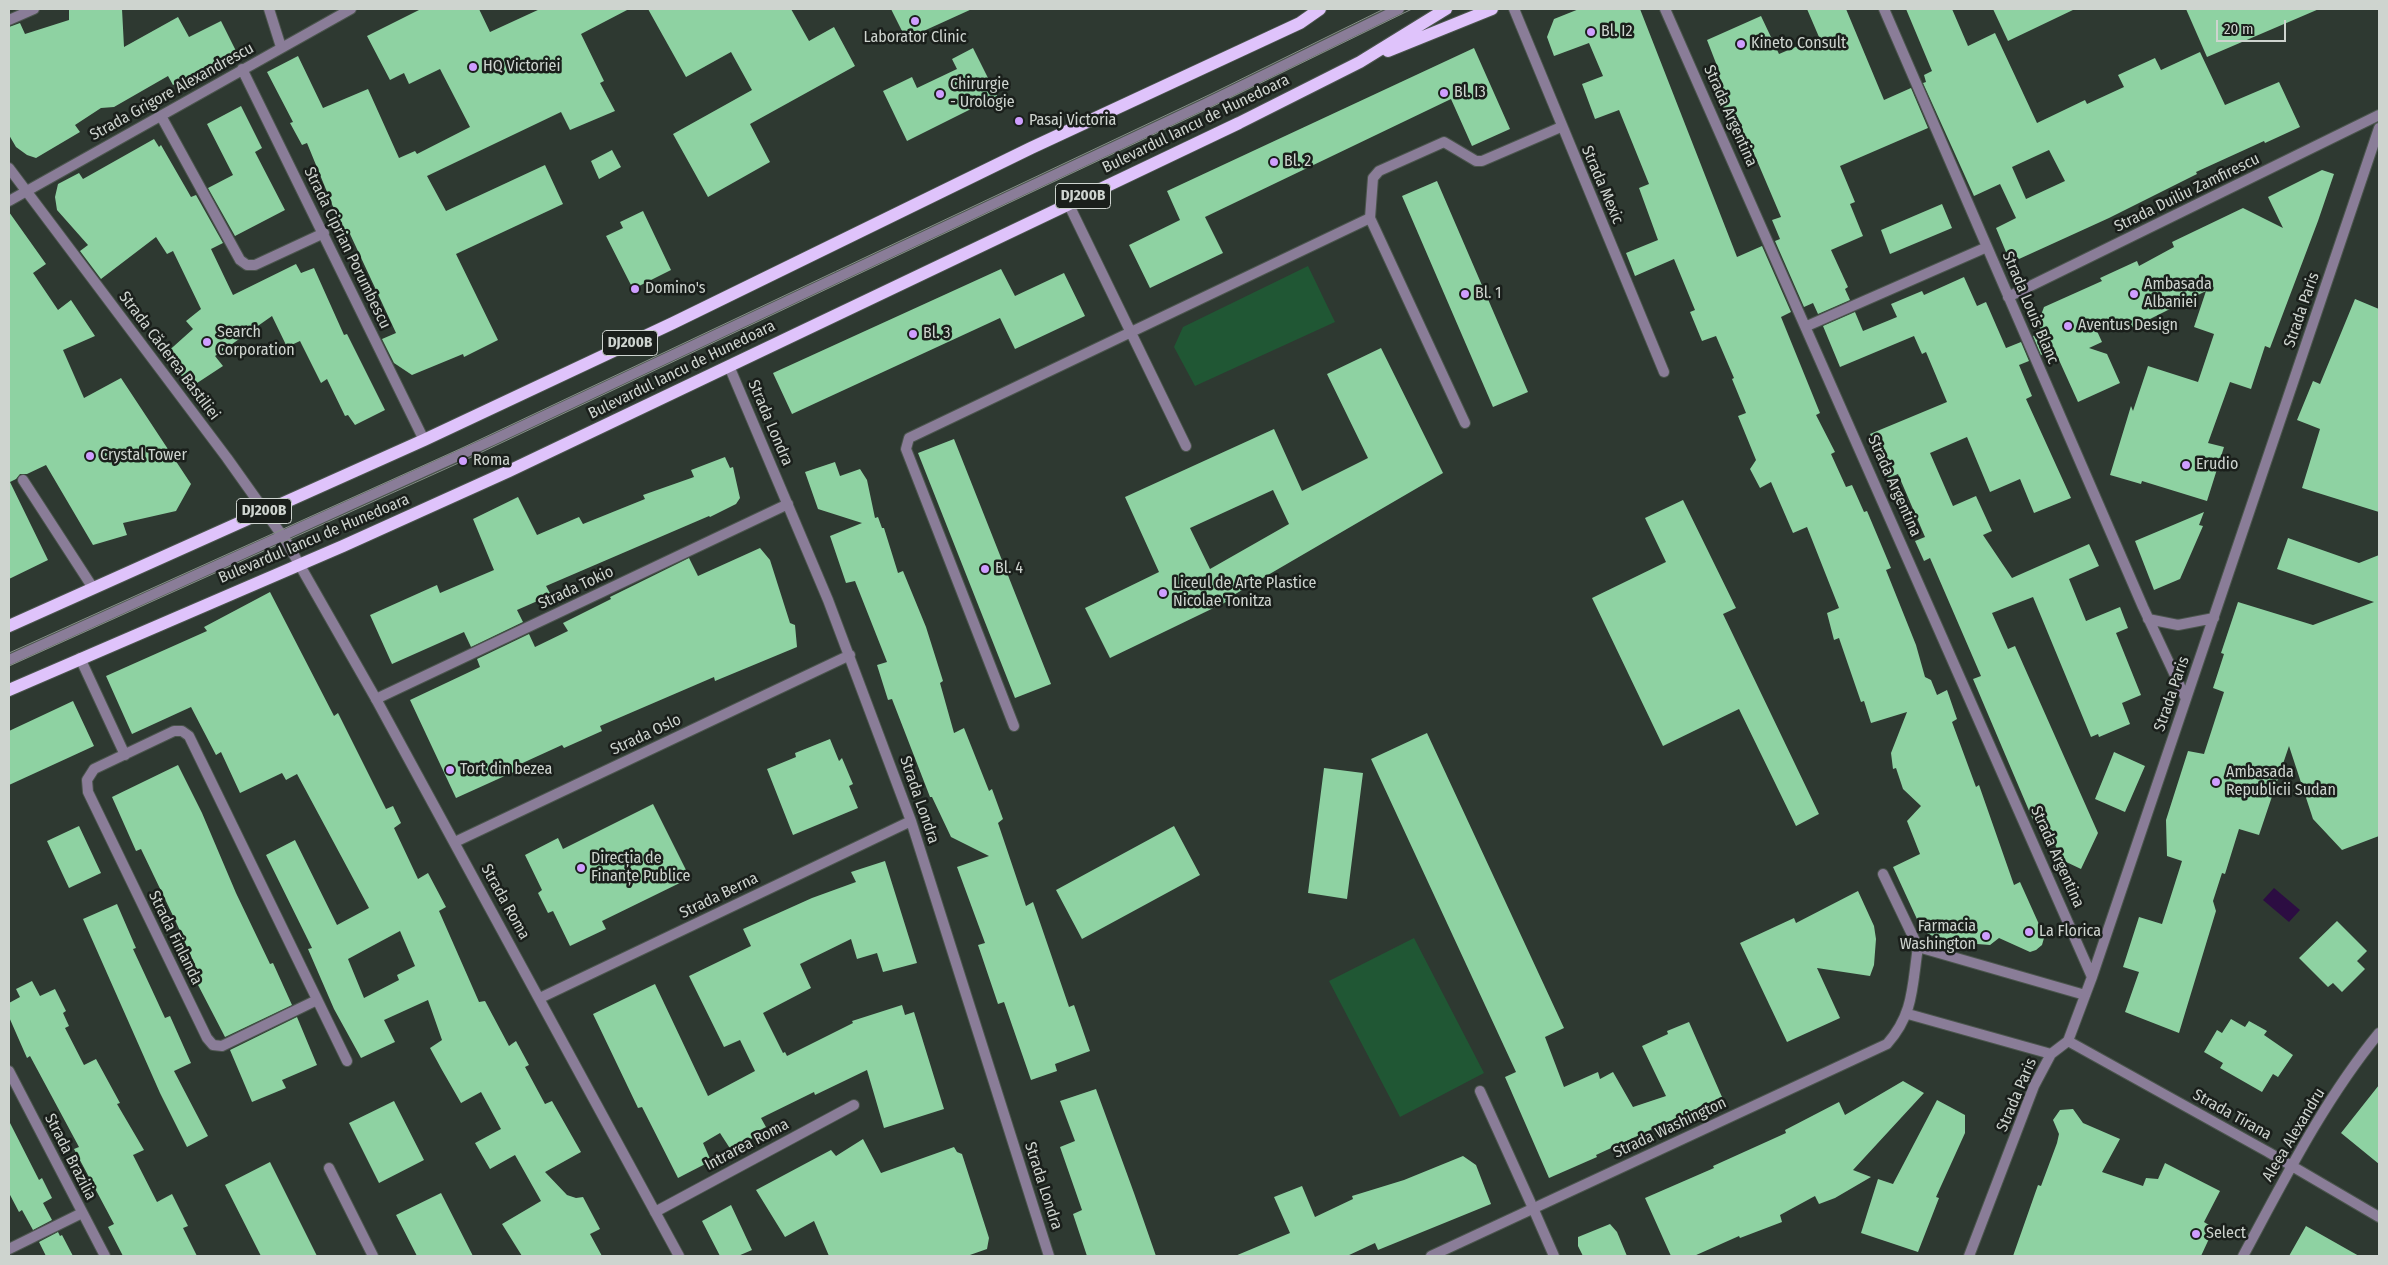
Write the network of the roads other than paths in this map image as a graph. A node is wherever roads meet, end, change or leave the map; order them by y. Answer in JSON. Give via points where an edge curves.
{"nodes":[{"id":1,"x":34,"y":9,"type":"edge"},
{"id":2,"x":269,"y":9,"type":"edge"},
{"id":3,"x":351,"y":9,"type":"edge"},
{"id":4,"x":1320,"y":9,"type":"edge"},
{"id":5,"x":1330,"y":9,"type":"edge"},
{"id":6,"x":1400,"y":9,"type":"edge"},
{"id":7,"x":1446,"y":9,"type":"edge"},
{"id":8,"x":1492,"y":9,"type":"edge"},
{"id":9,"x":1514,"y":9,"type":"edge"},
{"id":10,"x":1666,"y":9,"type":"edge"},
{"id":11,"x":1884,"y":9,"type":"edge"},
{"id":12,"x":9,"y":20,"type":"edge"},
{"id":13,"x":1300,"y":23,"type":"junction"},
{"id":14,"x":282,"y":47,"type":"junction"},
{"id":15,"x":1360,"y":62,"type":"junction"},
{"id":16,"x":242,"y":69,"type":"junction"},
{"id":17,"x":2379,"y":115,"type":"edge"},
{"id":18,"x":161,"y":116,"type":"junction"},
{"id":19,"x":1562,"y":127,"type":"junction"},
{"id":20,"x":2379,"y":128,"type":"edge"},
{"id":21,"x":9,"y":168,"type":"edge"},
{"id":22,"x":26,"y":192,"type":"junction"},
{"id":23,"x":9,"y":201,"type":"edge"},
{"id":24,"x":1068,"y":203,"type":"junction"},
{"id":25,"x":1370,"y":218,"type":"junction"},
{"id":26,"x":324,"y":233,"type":"junction"},
{"id":27,"x":1987,"y":247,"type":"junction"},
{"id":28,"x":2008,"y":297,"type":"junction"},
{"id":29,"x":1807,"y":326,"type":"junction"},
{"id":30,"x":1131,"y":332,"type":"junction"},
{"id":31,"x":729,"y":366,"type":"junction"},
{"id":32,"x":1664,"y":372,"type":"dead end"},
{"id":33,"x":1465,"y":423,"type":"dead end"},
{"id":34,"x":424,"y":440,"type":"junction"},
{"id":35,"x":1186,"y":446,"type":"dead end"},
{"id":36,"x":23,"y":480,"type":"dead end"},
{"id":37,"x":788,"y":504,"type":"junction"},
{"id":38,"x":266,"y":511,"type":"junction"},
{"id":39,"x":282,"y":537,"type":"junction"},
{"id":40,"x":300,"y":564,"type":"junction"},
{"id":41,"x":93,"y":588,"type":"junction"},
{"id":42,"x":2148,"y":618,"type":"junction"},
{"id":43,"x":2214,"y":618,"type":"junction"},
{"id":44,"x":9,"y":626,"type":"edge"},
{"id":45,"x":850,"y":655,"type":"junction"},
{"id":46,"x":80,"y":658,"type":"junction"},
{"id":47,"x":9,"y":660,"type":"edge"},
{"id":48,"x":9,"y":690,"type":"edge"},
{"id":49,"x":376,"y":699,"type":"junction"},
{"id":50,"x":2186,"y":699,"type":"junction"},
{"id":51,"x":1014,"y":726,"type":"dead end"},
{"id":52,"x":125,"y":755,"type":"junction"},
{"id":53,"x":911,"y":821,"type":"junction"},
{"id":54,"x":455,"y":842,"type":"junction"},
{"id":55,"x":1883,"y":874,"type":"dead end"},
{"id":56,"x":1918,"y":947,"type":"junction"},
{"id":57,"x":2092,"y":977,"type":"junction"},
{"id":58,"x":2085,"y":995,"type":"junction"},
{"id":59,"x":540,"y":998,"type":"junction"},
{"id":60,"x":317,"y":1000,"type":"junction"},
{"id":61,"x":1908,"y":1014,"type":"junction"},
{"id":62,"x":2379,"y":1033,"type":"edge"},
{"id":63,"x":2068,"y":1041,"type":"junction"},
{"id":64,"x":2051,"y":1054,"type":"junction"},
{"id":65,"x":347,"y":1061,"type":"dead end"},
{"id":66,"x":9,"y":1071,"type":"edge"},
{"id":67,"x":1480,"y":1091,"type":"dead end"},
{"id":68,"x":854,"y":1105,"type":"dead end"},
{"id":69,"x":2292,"y":1166,"type":"junction"},
{"id":70,"x":329,"y":1168,"type":"dead end"},
{"id":71,"x":1533,"y":1208,"type":"junction"},
{"id":72,"x":655,"y":1212,"type":"junction"},
{"id":73,"x":82,"y":1213,"type":"junction"},
{"id":74,"x":2379,"y":1217,"type":"edge"},
{"id":75,"x":9,"y":1249,"type":"edge"},
{"id":76,"x":105,"y":1256,"type":"edge"},
{"id":77,"x":373,"y":1256,"type":"edge"},
{"id":78,"x":679,"y":1256,"type":"edge"},
{"id":79,"x":1049,"y":1256,"type":"edge"},
{"id":80,"x":1432,"y":1256,"type":"edge"},
{"id":81,"x":1554,"y":1256,"type":"edge"},
{"id":82,"x":1969,"y":1256,"type":"edge"},
{"id":83,"x":2243,"y":1256,"type":"edge"}],
"edges":[{"from":1,"to":12,"type":"street"},
{"from":2,"to":14,"type":"street"},
{"from":3,"to":14,"type":"street","name":"Strada Grigore Alexandrescu"},
{"from":4,"to":13,"type":"main road","number":"DJ200B"},
{"from":5,"to":13,"type":"main road"},
{"from":6,"to":39,"type":"street","name":"Bulevardul Iancu de Hunedoara"},
{"from":7,"to":15,"type":"main road","name":"Bulevardul Iancu de Hunedoara","number":"DJ200B"},
{"from":8,"to":15,"type":"main road","name":"Bulevardul Iancu de Hunedoara","number":"DJ200B"},
{"from":9,"to":19,"type":"street","name":"Strada Mexic"},
{"from":10,"to":29,"type":"street","name":"Strada Argentina"},
{"from":11,"to":27,"type":"street","name":"Strada Louis Blanc"},
{"from":13,"to":34,"type":"main road","number":"DJ200B","via":[[1031,148],[673,323]]},
{"from":14,"to":16,"type":"street","name":"Strada Grigore Alexandrescu"},
{"from":15,"to":24,"type":"main road","name":"Bulevardul Iancu de Hunedoara","number":"DJ200B"},
{"from":16,"to":18,"type":"street","name":"Strada Grigore Alexandrescu"},
{"from":16,"to":26,"type":"street","name":"Strada Ciprian Porumbescu"},
{"from":17,"to":28,"type":"street","name":"Strada Duiliu Zamfirescu"},
{"from":18,"to":22,"type":"street","name":"Strada Grigore Alexandrescu"},
{"from":18,"to":26,"type":"street","via":[[240,260],[255,266]]},
{"from":19,"to":25,"type":"street","via":[[1482,161],[1444,142],[1379,171],[1373,178]]},
{"from":19,"to":32,"type":"street","name":"Strada Mexic"},
{"from":20,"to":43,"type":"street","name":"Strada Paris"},
{"from":21,"to":22,"type":"street","name":"Strada Căderea Bastiliei"},
{"from":22,"to":23,"type":"street","name":"Strada Grigore Alexandrescu"},
{"from":22,"to":38,"type":"street","name":"Strada Căderea Bastiliei"},
{"from":24,"to":30,"type":"street"},
{"from":24,"to":31,"type":"main road","name":"Bulevardul Iancu de Hunedoara","number":"DJ200B"},
{"from":25,"to":30,"type":"street"},
{"from":25,"to":33,"type":"street"},
{"from":26,"to":34,"type":"street","name":"Strada Ciprian Porumbescu"},
{"from":27,"to":28,"type":"street","name":"Strada Louis Blanc"},
{"from":27,"to":29,"type":"street"},
{"from":28,"to":42,"type":"street","name":"Strada Louis Blanc"},
{"from":29,"to":57,"type":"street","name":"Strada Argentina"},
{"from":30,"to":35,"type":"street"},
{"from":30,"to":51,"type":"street","via":[[909,438],[906,445]]},
{"from":31,"to":37,"type":"street","name":"Strada Londra"},
{"from":31,"to":40,"type":"main road","name":"Bulevardul Iancu de Hunedoara","number":"DJ200B","via":[[500,475]]},
{"from":34,"to":38,"type":"main road","number":"DJ200B"},
{"from":36,"to":41,"type":"street"},
{"from":37,"to":45,"type":"street","name":"Strada Londra"},
{"from":37,"to":49,"type":"street","name":"Strada Tokio"},
{"from":38,"to":39,"type":"street","name":"Strada Căderea Bastiliei"},
{"from":38,"to":41,"type":"main road","number":"DJ200B"},
{"from":39,"to":40,"type":"street","name":"Strada Căderea Bastiliei"},
{"from":39,"to":47,"type":"street","name":"Bulevardul Iancu de Hunedoara"},
{"from":40,"to":46,"type":"main road","name":"Bulevardul Iancu de Hunedoara","number":"DJ200B"},
{"from":40,"to":49,"type":"street","name":"Strada Roma"},
{"from":41,"to":44,"type":"main road","number":"DJ200B"},
{"from":42,"to":43,"type":"street","via":[[2178,625]]},
{"from":42,"to":50,"type":"street","name":"Strada Louis Blanc"},
{"from":43,"to":50,"type":"street","name":"Strada Paris"},
{"from":45,"to":53,"type":"street","name":"Strada Londra"},
{"from":45,"to":54,"type":"street","name":"Strada Oslo"},
{"from":46,"to":48,"type":"main road","name":"Bulevardul Iancu de Hunedoara","number":"DJ200B"},
{"from":46,"to":52,"type":"street"},
{"from":49,"to":54,"type":"street","name":"Strada Roma"},
{"from":50,"to":57,"type":"street","name":"Strada Paris"},
{"from":52,"to":60,"type":"street","name":"Strada Finlanda","via":[[174,731],[182,731],[189,736]]},
{"from":52,"to":60,"type":"street","name":"Strada Finlanda","via":[[94,769],[87,780],[88,792],[207,1038],[213,1045],[222,1046]]},
{"from":53,"to":59,"type":"street","name":"Strada Berna"},
{"from":53,"to":79,"type":"street","name":"Strada Londra"},
{"from":54,"to":59,"type":"street","name":"Strada Roma"},
{"from":55,"to":56,"type":"street"},
{"from":56,"to":58,"type":"street"},
{"from":56,"to":61,"type":"street","name":"Strada Washington"},
{"from":57,"to":58,"type":"street","name":"Strada Paris"},
{"from":58,"to":63,"type":"street","name":"Strada Paris"},
{"from":59,"to":72,"type":"street","name":"Strada Roma"},
{"from":60,"to":65,"type":"street","name":"Strada Finlanda"},
{"from":61,"to":64,"type":"street"},
{"from":61,"to":71,"type":"street","name":"Strada Washington","via":[[1887,1044]]},
{"from":62,"to":69,"type":"street","name":"Aleea Alexandru","via":[[2354,1063]]},
{"from":63,"to":64,"type":"street","name":"Strada Paris"},
{"from":63,"to":69,"type":"street","name":"Strada Tirana"},
{"from":64,"to":82,"type":"street","name":"Strada Paris","via":[[2034,1086]]},
{"from":66,"to":73,"type":"street","name":"Strada Brazilia"},
{"from":67,"to":71,"type":"street"},
{"from":68,"to":72,"type":"street","name":"Intrarea Roma"},
{"from":69,"to":74,"type":"street","name":"Strada Tirana"},
{"from":69,"to":83,"type":"street","name":"Aleea Alexandru"},
{"from":70,"to":77,"type":"street"},
{"from":71,"to":80,"type":"street","name":"Strada Washington"},
{"from":71,"to":81,"type":"street"},
{"from":72,"to":78,"type":"street","name":"Strada Roma"},
{"from":73,"to":75,"type":"street"},
{"from":73,"to":76,"type":"street","name":"Strada Brazilia"}]}
